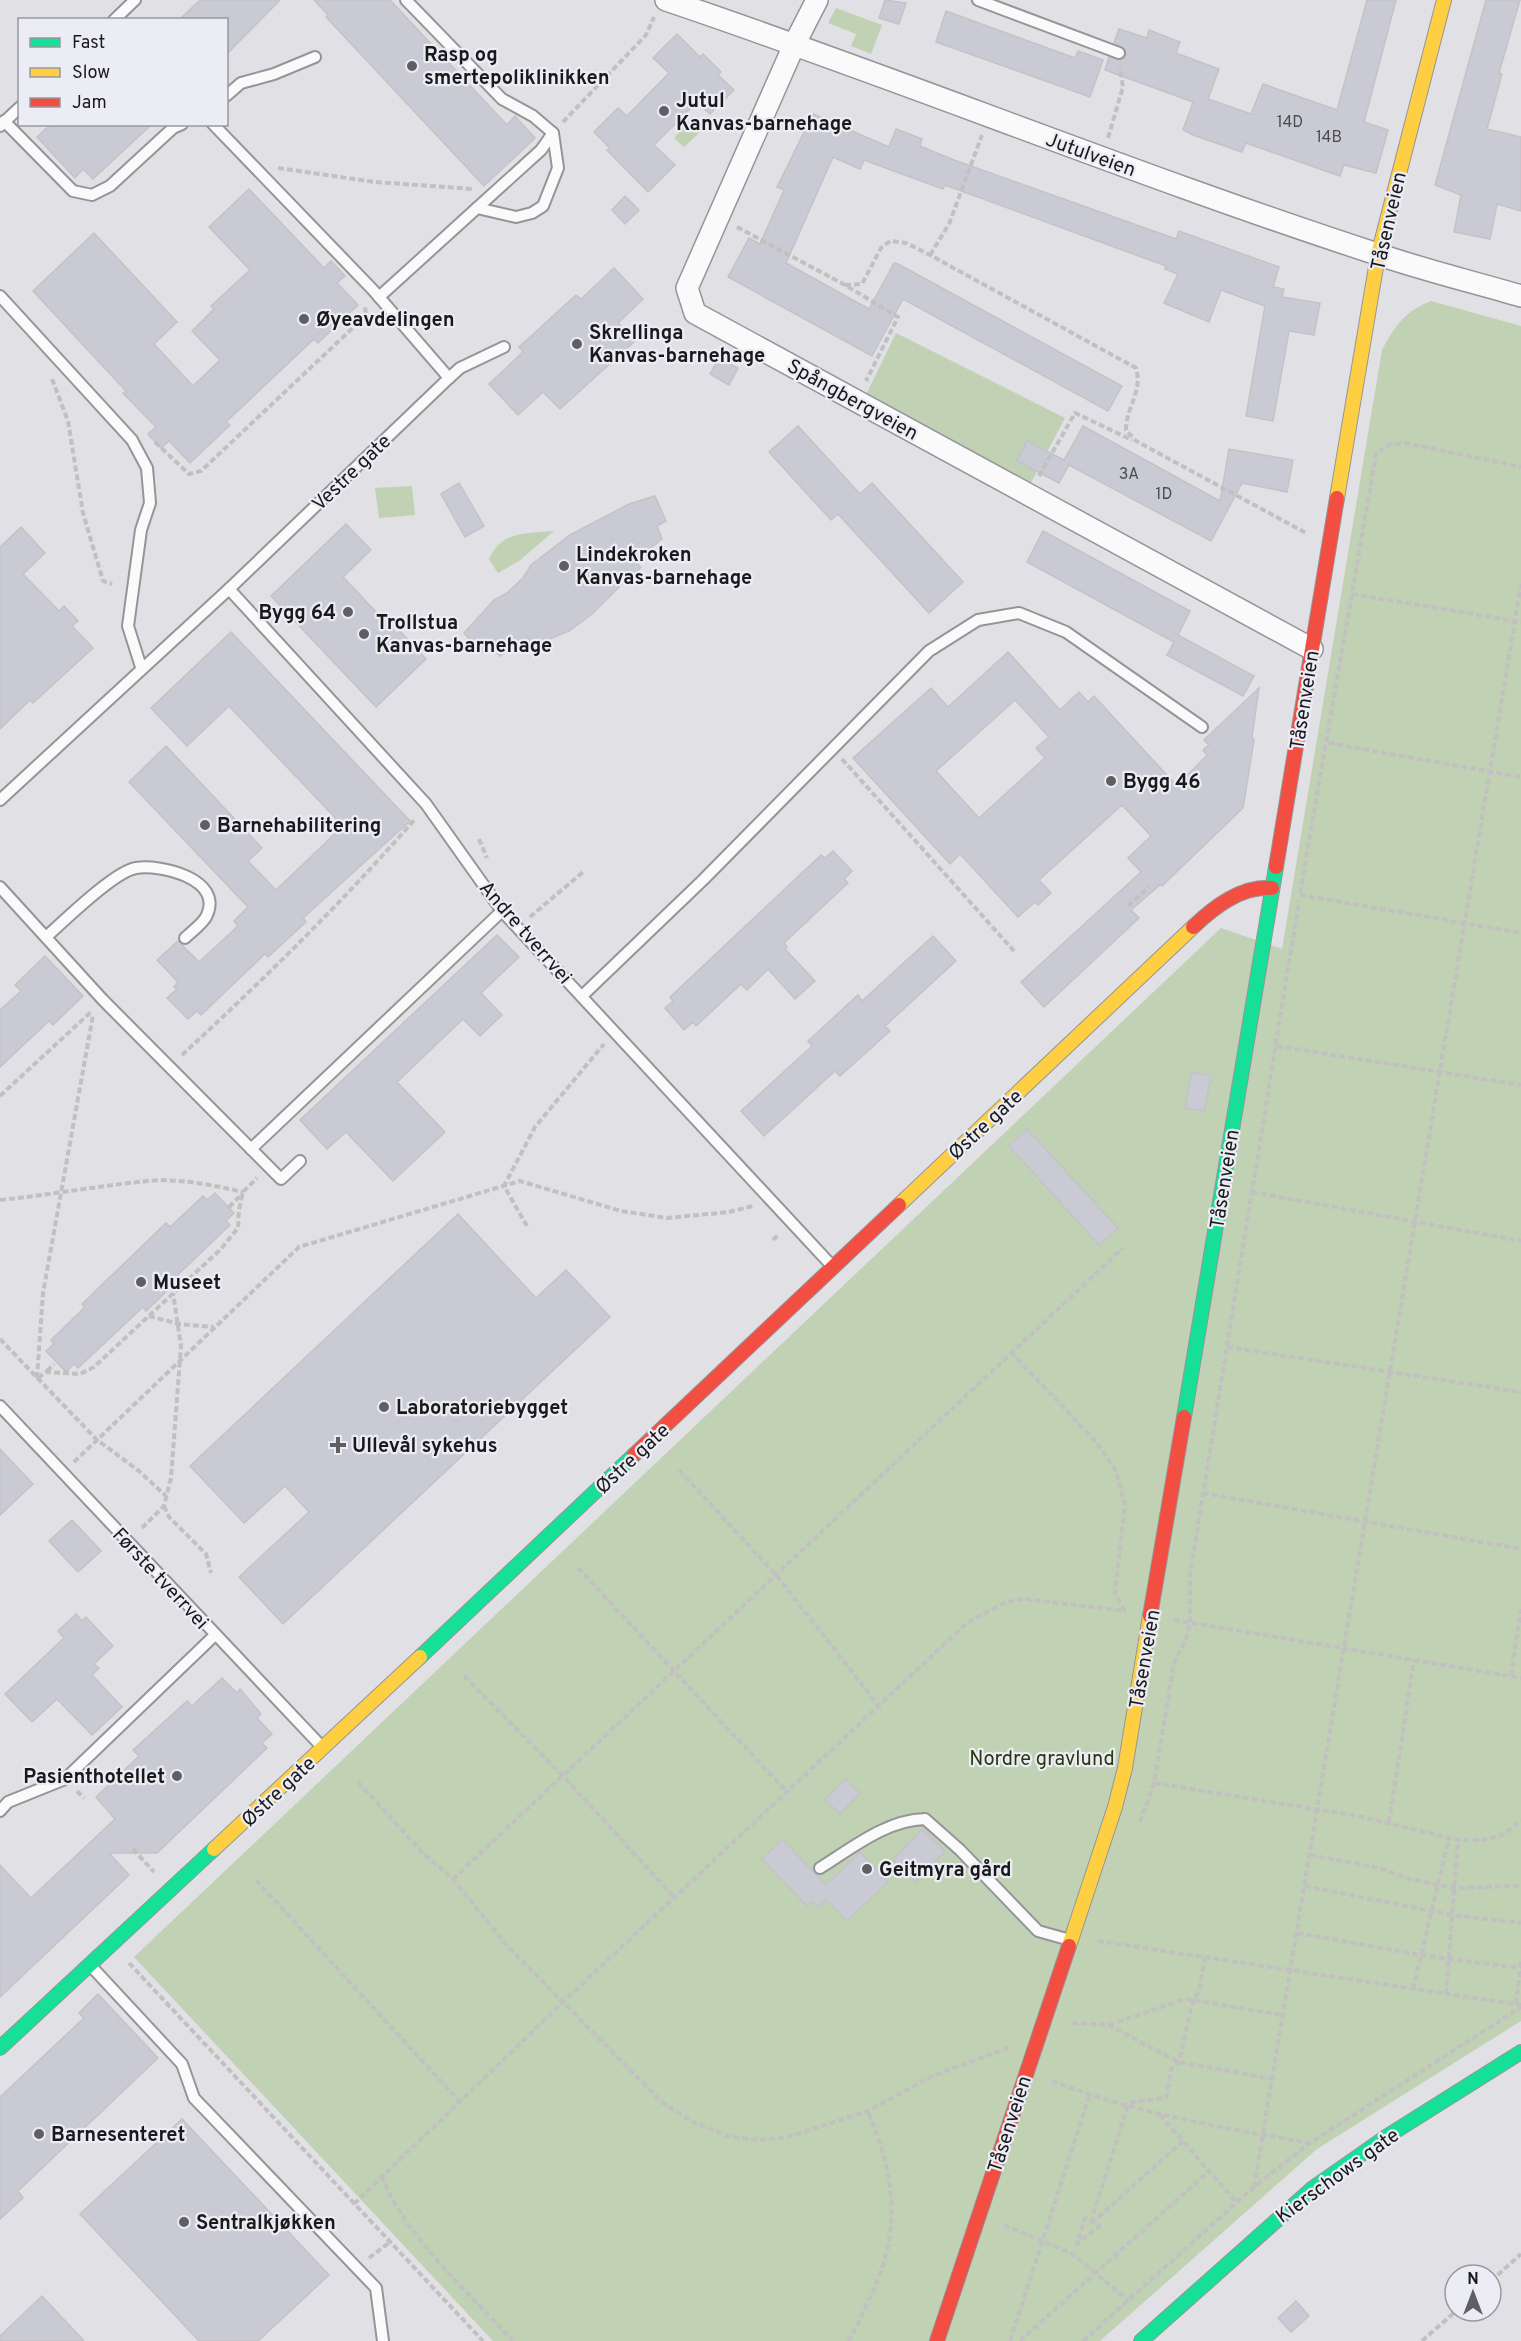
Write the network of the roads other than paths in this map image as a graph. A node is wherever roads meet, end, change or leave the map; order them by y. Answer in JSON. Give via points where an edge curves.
{"nodes":[{"id":1,"x":135,"y":0,"type":"edge"},
{"id":2,"x":406,"y":0,"type":"edge"},
{"id":3,"x":817,"y":0,"type":"edge"},
{"id":4,"x":978,"y":0,"type":"edge"},
{"id":5,"x":1444,"y":0,"type":"edge"},
{"id":6,"x":662,"y":4,"type":"edge"},
{"id":7,"x":116,"y":18,"type":"edge"},
{"id":8,"x":795,"y":43,"type":"junction"},
{"id":9,"x":1119,"y":53,"type":"road end"},
{"id":10,"x":315,"y":57,"type":"dead end"},
{"id":11,"x":228,"y":94,"type":"edge"},
{"id":12,"x":18,"y":109,"type":"edge"},
{"id":13,"x":2,"y":124,"type":"edge"},
{"id":14,"x":178,"y":126,"type":"edge"},
{"id":15,"x":215,"y":126,"type":"edge"},
{"id":16,"x":553,"y":133,"type":"junction"},
{"id":17,"x":477,"y":208,"type":"junction"},
{"id":18,"x":1378,"y":255,"type":"junction"},
{"id":19,"x":0,"y":296,"type":"edge"},
{"id":20,"x":1521,"y":296,"type":"edge"},
{"id":21,"x":379,"y":297,"type":"junction"},
{"id":22,"x":504,"y":347,"type":"dead end"},
{"id":23,"x":449,"y":378,"type":"junction"},
{"id":24,"x":229,"y":589,"type":"junction"},
{"id":25,"x":1312,"y":649,"type":"junction"},
{"id":26,"x":141,"y":667,"type":"junction"},
{"id":27,"x":1202,"y":727,"type":"dead end"},
{"id":28,"x":0,"y":801,"type":"edge"},
{"id":29,"x":0,"y":887,"type":"edge"},
{"id":30,"x":1272,"y":888,"type":"junction"},
{"id":31,"x":502,"y":911,"type":"junction"},
{"id":32,"x":46,"y":937,"type":"junction"},
{"id":33,"x":185,"y":938,"type":"dead end"},
{"id":34,"x":582,"y":996,"type":"junction"},
{"id":35,"x":251,"y":1149,"type":"junction"},
{"id":36,"x":300,"y":1161,"type":"dead end"},
{"id":37,"x":834,"y":1267,"type":"junction"},
{"id":38,"x":0,"y":1406,"type":"edge"},
{"id":39,"x":215,"y":1635,"type":"junction"},
{"id":40,"x":324,"y":1749,"type":"junction"},
{"id":41,"x":0,"y":1810,"type":"edge"},
{"id":42,"x":820,"y":1868,"type":"dead end"},
{"id":43,"x":1070,"y":1940,"type":"junction"},
{"id":44,"x":90,"y":1965,"type":"junction"},
{"id":45,"x":0,"y":2048,"type":"edge"},
{"id":46,"x":1521,"y":2052,"type":"edge"},
{"id":47,"x":383,"y":2341,"type":"edge"},
{"id":48,"x":937,"y":2341,"type":"edge"},
{"id":49,"x":1141,"y":2341,"type":"edge"}],
"edges":[{"from":1,"to":7,"type":"lane"},
{"from":2,"to":16,"type":"lane","via":[[502,99],[533,116]]},
{"from":3,"to":8,"type":"street","name":"Spångbergveien"},
{"from":4,"to":9,"type":"lane"},
{"from":5,"to":18,"type":"street","name":"Tåsenveien"},
{"from":6,"to":8,"type":"street","name":"Jutulveien"},
{"from":8,"to":18,"type":"street","name":"Jutulveien","via":[[989,117]]},
{"from":8,"to":25,"type":"street","name":"Spångbergveien","via":[[687,288],[695,313]]},
{"from":10,"to":11,"type":"lane","via":[[241,83]]},
{"from":12,"to":13,"type":"lane"},
{"from":13,"to":14,"type":"lane","via":[[73,191],[92,195],[110,186]]},
{"from":15,"to":21,"type":"lane"},
{"from":16,"to":17,"type":"lane","via":[[541,150]]},
{"from":16,"to":17,"type":"lane","via":[[558,168],[543,206],[516,217]]},
{"from":17,"to":21,"type":"lane"},
{"from":18,"to":20,"type":"street","name":"Jutulveien"},
{"from":18,"to":25,"type":"street","name":"Tåsenveien"},
{"from":19,"to":26,"type":"lane","via":[[132,440],[147,468],[150,503],[141,530],[128,626]]},
{"from":21,"to":23,"type":"lane"},
{"from":22,"to":23,"type":"lane","name":"Vestre gate","via":[[460,368]]},
{"from":23,"to":24,"type":"lane","name":"Vestre gate"},
{"from":24,"to":26,"type":"lane","name":"Vestre gate"},
{"from":24,"to":31,"type":"lane","name":"Andre tverrvei","via":[[426,804]]},
{"from":25,"to":30,"type":"street","name":"Tåsenveien"},
{"from":26,"to":28,"type":"lane","name":"Vestre gate"},
{"from":27,"to":34,"type":"lane","via":[[1066,632],[1019,613],[978,620],[929,651],[834,750]]},
{"from":29,"to":32,"type":"lane"},
{"from":30,"to":37,"type":"street","name":"Østre gate","via":[[1256,887],[1214,907]]},
{"from":30,"to":43,"type":"street","name":"Tåsenveien","via":[[1135,1717],[1115,1807]]},
{"from":31,"to":34,"type":"lane","name":"Andre tverrvei"},
{"from":31,"to":35,"type":"lane"},
{"from":32,"to":33,"type":"lane","via":[[108,883],[135,868],[168,870],[196,879],[208,898],[207,915]]},
{"from":32,"to":35,"type":"lane"},
{"from":34,"to":37,"type":"lane","name":"Andre tverrvei"},
{"from":35,"to":36,"type":"lane","via":[[281,1179]]},
{"from":37,"to":40,"type":"street","name":"Østre gate"},
{"from":38,"to":39,"type":"lane","name":"Første tverrvei"},
{"from":39,"to":40,"type":"lane","name":"Første tverrvei"},
{"from":39,"to":41,"type":"lane","via":[[65,1779],[8,1802]]},
{"from":40,"to":44,"type":"street","name":"Østre gate"},
{"from":42,"to":43,"type":"lane","via":[[871,1836],[907,1820],[925,1819],[1038,1931]]},
{"from":43,"to":48,"type":"street","name":"Tåsenveien"},
{"from":44,"to":45,"type":"street","name":"Østre gate"},
{"from":44,"to":47,"type":"lane","via":[[182,2064],[194,2098],[376,2288]]},
{"from":46,"to":49,"type":"street","name":"Kierschows gate","via":[[1313,2188]]}]}
